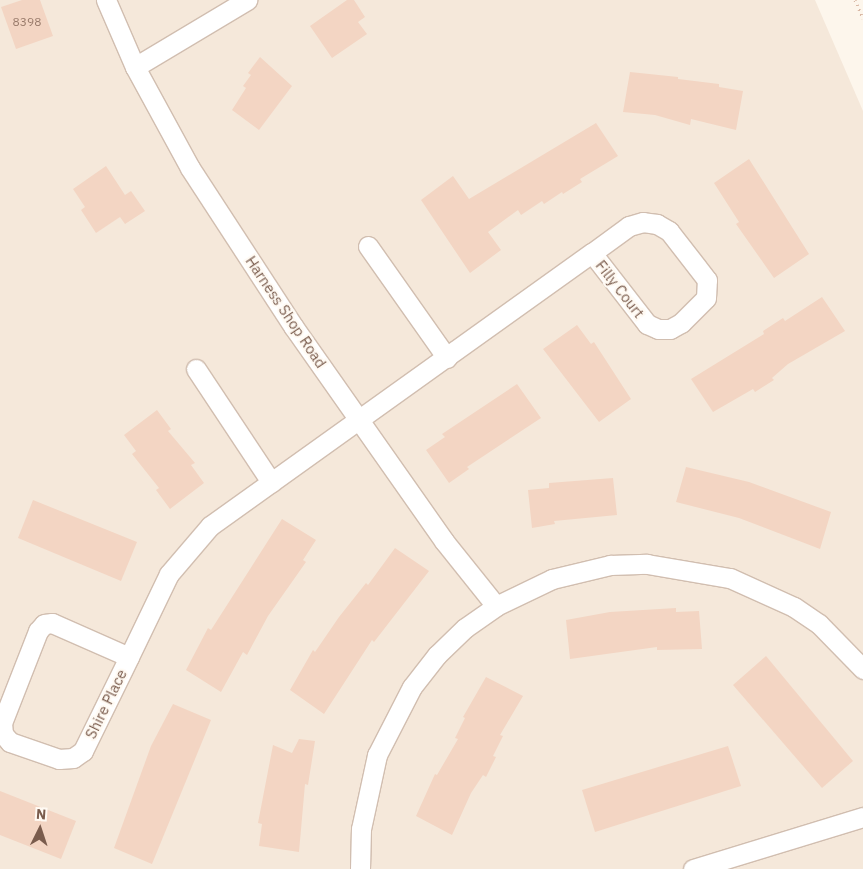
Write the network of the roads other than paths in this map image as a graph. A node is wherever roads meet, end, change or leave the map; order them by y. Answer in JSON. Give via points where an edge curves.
{"nodes":[{"id":1,"x":106,"y":0,"type":"edge"},
{"id":2,"x":247,"y":0,"type":"edge"},
{"id":3,"x":135,"y":67,"type":"junction"},
{"id":4,"x":368,"y":246,"type":"dead end"},
{"id":5,"x":592,"y":253,"type":"junction"},
{"id":6,"x":447,"y":358,"type":"junction"},
{"id":7,"x":196,"y":368,"type":"dead end"},
{"id":8,"x":359,"y":419,"type":"junction"},
{"id":9,"x":271,"y":482,"type":"junction"},
{"id":10,"x":496,"y":606,"type":"junction"},
{"id":11,"x":129,"y":656,"type":"junction"},
{"id":12,"x":863,"y":669,"type":"edge"},
{"id":13,"x":863,"y":817,"type":"edge"},
{"id":14,"x":360,"y":869,"type":"edge"},
{"id":15,"x":694,"y":869,"type":"edge"}],
"edges":[{"from":1,"to":3,"type":"street","name":"Harness Shop Road"},
{"from":2,"to":3,"type":"street"},
{"from":3,"to":8,"type":"street","name":"Harness Shop Road","via":[[190,168]]},
{"from":4,"to":6,"type":"street"},
{"from":5,"to":5,"type":"street","name":"Filly Court","via":[[647,324],[658,329],[670,329],[681,323],[706,298],[707,280],[669,231],[657,224],[643,222],[630,226]]},
{"from":5,"to":6,"type":"street","name":"Filly Court"},
{"from":6,"to":8,"type":"street","name":"Filly Court"},
{"from":7,"to":9,"type":"street"},
{"from":8,"to":9,"type":"street","name":"Shire Place"},
{"from":8,"to":10,"type":"street","name":"Harness Shop Road","via":[[444,541]]},
{"from":9,"to":11,"type":"street","name":"Shire Place","via":[[210,526],[190,546],[164,582]]},
{"from":10,"to":12,"type":"street","via":[[552,579],[610,565],[647,564],[700,570],[739,581],[794,607],[820,624]]},
{"from":10,"to":14,"type":"street","via":[[465,628],[437,655],[394,716],[377,755],[366,796]]},
{"from":11,"to":11,"type":"street","name":"Shire Place","via":[[52,623],[44,624],[38,631],[2,723],[3,734],[10,742],[59,759],[73,758],[83,750]]},
{"from":13,"to":15,"type":"street"}]}
